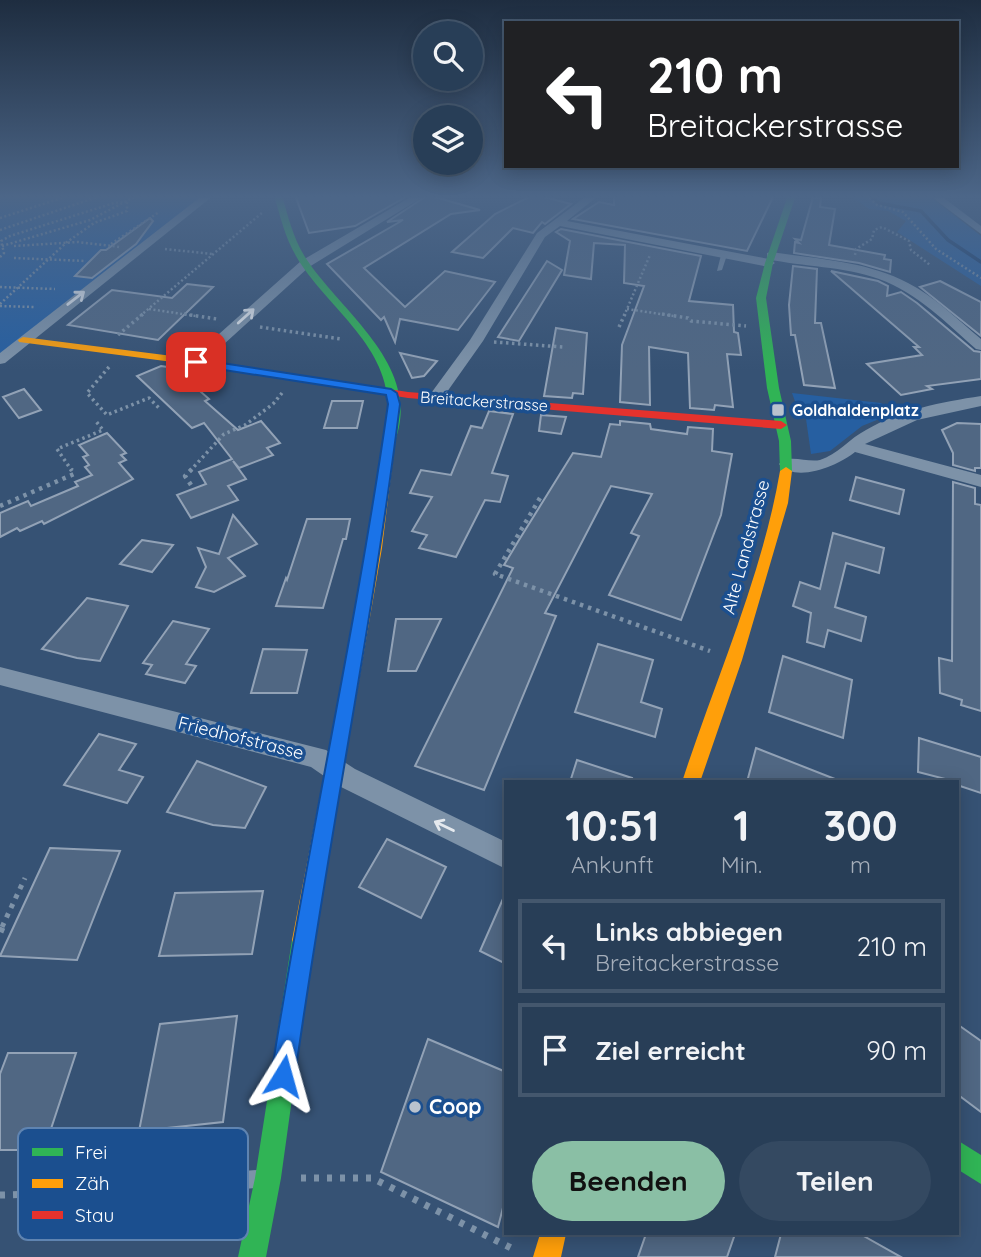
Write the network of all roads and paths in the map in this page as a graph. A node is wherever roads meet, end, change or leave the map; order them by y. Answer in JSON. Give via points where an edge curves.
{"nodes":[{"id":1,"x":55,"y":254,"type":"edge"},
{"id":2,"x":133,"y":254,"type":"edge"},
{"id":3,"x":209,"y":254,"type":"edge"},
{"id":4,"x":213,"y":254,"type":"joint"},
{"id":5,"x":300,"y":254,"type":"edge"},
{"id":6,"x":322,"y":254,"type":"edge"},
{"id":7,"x":527,"y":254,"type":"edge"},
{"id":8,"x":651,"y":254,"type":"edge"},
{"id":9,"x":723,"y":254,"type":"joint"},
{"id":10,"x":772,"y":254,"type":"edge"},
{"id":11,"x":854,"y":254,"type":"edge"},
{"id":12,"x":916,"y":254,"type":"edge"},
{"id":13,"x":943,"y":254,"type":"edge"},
{"id":14,"x":14,"y":258,"type":"dead end"},
{"id":15,"x":853,"y":258,"type":"dead end"},
{"id":16,"x":770,"y":259,"type":"junction"},
{"id":17,"x":48,"y":260,"type":"junction"},
{"id":18,"x":86,"y":261,"type":"dead end"},
{"id":19,"x":305,"y":264,"type":"junction"},
{"id":20,"x":930,"y":265,"type":"dead end"},
{"id":21,"x":719,"y":270,"type":"dead end"},
{"id":22,"x":981,"y":278,"type":"edge"},
{"id":23,"x":0,"y":287,"type":"edge"},
{"id":24,"x":17,"y":288,"type":"junction"},
{"id":25,"x":55,"y":289,"type":"dead end"},
{"id":26,"x":0,"y":305,"type":"edge"},
{"id":27,"x":35,"y":307,"type":"dead end"},
{"id":28,"x":148,"y":309,"type":"junction"},
{"id":29,"x":627,"y":309,"type":"junction"},
{"id":30,"x":220,"y":320,"type":"dead end"},
{"id":31,"x":238,"y":323,"type":"junction"},
{"id":32,"x":619,"y":327,"type":"dead end"},
{"id":33,"x":764,"y":328,"type":"junction"},
{"id":34,"x":23,"y":340,"type":"junction"},
{"id":35,"x":476,"y":341,"type":"junction"},
{"id":36,"x":372,"y":344,"type":"junction"},
{"id":37,"x":981,"y":346,"type":"edge"},
{"id":38,"x":563,"y":347,"type":"dead end"},
{"id":39,"x":101,"y":351,"type":"junction"},
{"id":40,"x":0,"y":360,"type":"edge"},
{"id":41,"x":196,"y":362,"type":"junction"},
{"id":42,"x":110,"y":367,"type":"dead end"},
{"id":43,"x":294,"y":379,"type":"junction"},
{"id":44,"x":391,"y":393,"type":"junction"},
{"id":45,"x":437,"y":396,"type":"junction"},
{"id":46,"x":981,"y":401,"type":"edge"},
{"id":47,"x":160,"y":409,"type":"dead end"},
{"id":48,"x":95,"y":420,"type":"dead end"},
{"id":49,"x":781,"y":425,"type":"junction"},
{"id":50,"x":853,"y":446,"type":"junction"},
{"id":51,"x":787,"y":464,"type":"junction"},
{"id":52,"x":981,"y":481,"type":"edge"},
{"id":53,"x":191,"y":485,"type":"dead end"},
{"id":54,"x":540,"y":498,"type":"dead end"},
{"id":55,"x":0,"y":506,"type":"edge"},
{"id":56,"x":734,"y":660,"type":"junction"},
{"id":57,"x":3,"y":681,"type":"edge"},
{"id":58,"x":335,"y":768,"type":"junction"},
{"id":59,"x":692,"y":780,"type":"edge"},
{"id":60,"x":504,"y":855,"type":"edge"},
{"id":61,"x":25,"y":878,"type":"dead end"},
{"id":62,"x":0,"y":932,"type":"edge"},
{"id":63,"x":959,"y":1154,"type":"edge"},
{"id":64,"x":981,"y":1171,"type":"edge"},
{"id":65,"x":342,"y":1177,"type":"dead end"},
{"id":66,"x":268,"y":1178,"type":"junction"},
{"id":67,"x":248,"y":1180,"type":"edge"},
{"id":68,"x":0,"y":1195,"type":"edge"},
{"id":69,"x":18,"y":1195,"type":"edge"},
{"id":70,"x":553,"y":1235,"type":"edge"},
{"id":71,"x":517,"y":1251,"type":"dead end"},
{"id":72,"x":252,"y":1257,"type":"edge"},
{"id":73,"x":547,"y":1257,"type":"edge"}],
"edges":[{"from":1,"to":17,"type":"path"},
{"from":34,"to":2,"type":"street","one_way":true},
{"from":3,"to":4,"type":"path"},
{"from":4,"to":28,"type":"path"},
{"from":5,"to":19,"type":"street"},
{"from":6,"to":19,"type":"street"},
{"from":7,"to":35,"type":"street"},
{"from":8,"to":29,"type":"path"},
{"from":9,"to":16,"type":"street"},
{"from":9,"to":21,"type":"lane"},
{"from":10,"to":16,"type":"street","name":"Alte Landstrasse"},
{"from":11,"to":15,"type":"path"},
{"from":12,"to":20,"type":"path"},
{"from":13,"to":22,"type":"path"},
{"from":14,"to":17,"type":"path"},
{"from":16,"to":33,"type":"street","name":"Alte Landstrasse","via":[[761,298]]},
{"from":16,"to":37,"type":"street","via":[[862,271],[898,283],[917,293]]},
{"from":17,"to":18,"type":"path"},
{"from":17,"to":24,"type":"path"},
{"from":31,"to":19,"type":"street","one_way":true},
{"from":19,"to":36,"type":"street"},
{"from":23,"to":24,"type":"path"},
{"from":24,"to":25,"type":"path"},
{"from":24,"to":26,"type":"path"},
{"from":26,"to":27,"type":"path"},
{"from":28,"to":30,"type":"path"},
{"from":28,"to":39,"type":"path"},
{"from":29,"to":32,"type":"path"},
{"from":29,"to":33,"type":"path"},
{"from":31,"to":36,"type":"path"},
{"from":31,"to":41,"type":"street"},
{"from":33,"to":49,"type":"street","name":"Alte Landstrasse"},
{"from":34,"to":39,"type":"street","name":"Breitackerstrasse"},
{"from":34,"to":40,"type":"street"},
{"from":35,"to":38,"type":"path"},
{"from":35,"to":45,"type":"street"},
{"from":36,"to":44,"type":"street"},
{"from":39,"to":41,"type":"street","name":"Breitackerstrasse"},
{"from":41,"to":43,"type":"street","name":"Breitackerstrasse"},
{"from":42,"to":47,"type":"path","via":[[87,393],[107,415],[149,398]]},
{"from":43,"to":44,"type":"street","name":"Breitackerstrasse"},
{"from":43,"to":53,"type":"path","via":[[273,404],[224,434],[185,476]]},
{"from":44,"to":45,"type":"street","name":"Breitackerstrasse"},
{"from":44,"to":58,"type":"street","via":[[392,433]]},
{"from":45,"to":49,"type":"street","name":"Breitackerstrasse"},
{"from":46,"to":50,"type":"street","via":[[906,419]]},
{"from":48,"to":55,"type":"path","via":[[103,430],[57,449],[74,474]]},
{"from":49,"to":51,"type":"street","name":"Alte Landstrasse"},
{"from":50,"to":51,"type":"street","via":[[833,462],[815,467]]},
{"from":50,"to":52,"type":"street"},
{"from":51,"to":56,"type":"street","name":"Alte Landstrasse","via":[[781,503]]},
{"from":54,"to":56,"type":"path","via":[[495,574]]},
{"from":56,"to":59,"type":"street","name":"Alte Landstrasse"},
{"from":57,"to":58,"type":"street","name":"Friedhofstrasse","via":[[317,758]]},
{"from":60,"to":58,"type":"street","name":"Friedhofstrasse","one_way":true},
{"from":58,"to":66,"type":"street","via":[[306,923]]},
{"from":61,"to":62,"type":"path"},
{"from":63,"to":64,"type":"street"},
{"from":65,"to":71,"type":"path","via":[[372,1178]]},
{"from":66,"to":67,"type":"lane"},
{"from":66,"to":72,"type":"street"},
{"from":68,"to":69,"type":"path"},
{"from":70,"to":73,"type":"street"}]}
